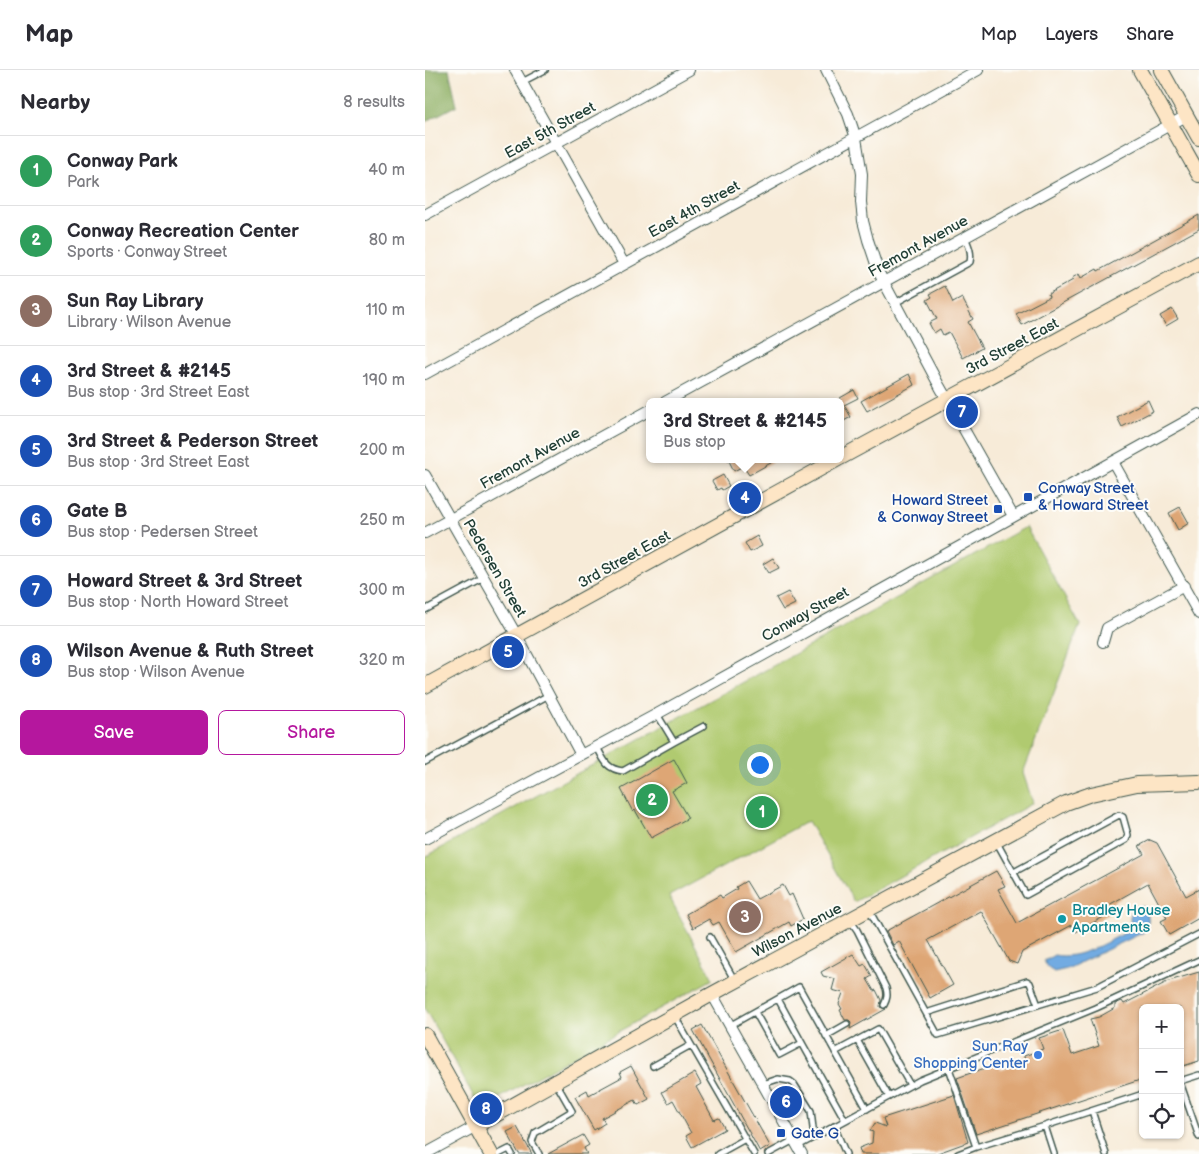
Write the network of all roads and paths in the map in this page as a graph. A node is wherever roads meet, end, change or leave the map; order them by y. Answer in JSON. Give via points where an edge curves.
{"nodes":[{"id":1,"x":515,"y":70,"type":"edge"},
{"id":2,"x":545,"y":70,"type":"edge"},
{"id":3,"x":689,"y":70,"type":"edge"},
{"id":4,"x":826,"y":70,"type":"edge"},
{"id":5,"x":978,"y":70,"type":"edge"},
{"id":6,"x":1140,"y":70,"type":"edge"},
{"id":7,"x":1161,"y":70,"type":"edge"},
{"id":8,"x":522,"y":82,"type":"junction"},
{"id":9,"x":1187,"y":116,"type":"junction"},
{"id":10,"x":1170,"y":124,"type":"junction"},
{"id":11,"x":857,"y":138,"type":"junction"},
{"id":12,"x":1199,"y":138,"type":"edge"},
{"id":13,"x":556,"y":143,"type":"junction"},
{"id":14,"x":1199,"y":175,"type":"edge"},
{"id":15,"x":425,"y":216,"type":"edge"},
{"id":16,"x":965,"y":237,"type":"junction"},
{"id":17,"x":1199,"y":263,"type":"edge"},
{"id":18,"x":624,"y":264,"type":"junction"},
{"id":19,"x":883,"y":282,"type":"junction"},
{"id":20,"x":894,"y":303,"type":"junction"},
{"id":21,"x":425,"y":374,"type":"edge"},
{"id":22,"x":672,"y":398,"type":"edge"},
{"id":23,"x":947,"y":399,"type":"junction"},
{"id":24,"x":646,"y":412,"type":"edge"},
{"id":25,"x":1199,"y":414,"type":"edge"},
{"id":26,"x":844,"y":456,"type":"edge"},
{"id":27,"x":1113,"y":462,"type":"junction"},
{"id":28,"x":832,"y":463,"type":"edge"},
{"id":29,"x":425,"y":475,"type":"edge"},
{"id":30,"x":1013,"y":516,"type":"junction"},
{"id":31,"x":450,"y":520,"type":"junction"},
{"id":32,"x":425,"y":533,"type":"edge"},
{"id":33,"x":483,"y":578,"type":"junction"},
{"id":34,"x":1184,"y":586,"type":"junction"},
{"id":35,"x":425,"y":610,"type":"edge"},
{"id":36,"x":1199,"y":614,"type":"edge"},
{"id":37,"x":517,"y":636,"type":"junction"},
{"id":38,"x":1103,"y":642,"type":"dead end"},
{"id":39,"x":425,"y":686,"type":"edge"},
{"id":40,"x":547,"y":696,"type":"junction"},
{"id":41,"x":657,"y":714,"type":"junction"},
{"id":42,"x":704,"y":726,"type":"dead end"},
{"id":43,"x":674,"y":742,"type":"junction"},
{"id":44,"x":597,"y":747,"type":"junction"},
{"id":45,"x":581,"y":755,"type":"junction"},
{"id":46,"x":425,"y":762,"type":"edge"},
{"id":47,"x":1199,"y":782,"type":"edge"},
{"id":48,"x":425,"y":839,"type":"edge"},
{"id":49,"x":996,"y":841,"type":"junction"},
{"id":50,"x":1013,"y":872,"type":"junction"},
{"id":51,"x":869,"y":910,"type":"junction"},
{"id":52,"x":850,"y":920,"type":"junction"},
{"id":53,"x":1199,"y":934,"type":"edge"},
{"id":54,"x":710,"y":937,"type":"dead end"},
{"id":55,"x":1199,"y":960,"type":"edge"},
{"id":56,"x":735,"y":981,"type":"junction"},
{"id":57,"x":712,"y":994,"type":"junction"},
{"id":58,"x":778,"y":999,"type":"junction"},
{"id":59,"x":883,"y":1004,"type":"dead end"},
{"id":60,"x":1038,"y":1005,"type":"junction"},
{"id":61,"x":755,"y":1012,"type":"junction"},
{"id":62,"x":926,"y":1013,"type":"junction"},
{"id":63,"x":674,"y":1015,"type":"junction"},
{"id":64,"x":847,"y":1024,"type":"dead end"},
{"id":65,"x":731,"y":1025,"type":"junction"},
{"id":66,"x":425,"y":1035,"type":"edge"},
{"id":67,"x":826,"y":1036,"type":"junction"},
{"id":68,"x":857,"y":1040,"type":"junction"},
{"id":69,"x":802,"y":1043,"type":"junction"},
{"id":70,"x":691,"y":1045,"type":"junction"},
{"id":71,"x":835,"y":1052,"type":"junction"},
{"id":72,"x":653,"y":1066,"type":"dead end"},
{"id":73,"x":949,"y":1068,"type":"junction"},
{"id":74,"x":1199,"y":1075,"type":"edge"},
{"id":75,"x":555,"y":1080,"type":"junction"},
{"id":76,"x":1184,"y":1081,"type":"edge"},
{"id":77,"x":763,"y":1084,"type":"junction"},
{"id":78,"x":910,"y":1085,"type":"junction"},
{"id":79,"x":1184,"y":1094,"type":"edge"},
{"id":80,"x":1139,"y":1095,"type":"edge"},
{"id":81,"x":889,"y":1097,"type":"junction"},
{"id":82,"x":867,"y":1108,"type":"junction"},
{"id":83,"x":1092,"y":1111,"type":"junction"},
{"id":84,"x":845,"y":1120,"type":"junction"},
{"id":85,"x":476,"y":1126,"type":"junction"},
{"id":86,"x":833,"y":1126,"type":"junction"},
{"id":87,"x":1045,"y":1126,"type":"junction"},
{"id":88,"x":814,"y":1137,"type":"junction"},
{"id":89,"x":1199,"y":1138,"type":"edge"},
{"id":90,"x":745,"y":1139,"type":"junction"},
{"id":91,"x":798,"y":1146,"type":"edge"},
{"id":92,"x":976,"y":1147,"type":"junction"},
{"id":93,"x":1106,"y":1153,"type":"edge"},
{"id":94,"x":425,"y":1154,"type":"edge"},
{"id":95,"x":491,"y":1154,"type":"edge"},
{"id":96,"x":499,"y":1154,"type":"edge"},
{"id":97,"x":511,"y":1154,"type":"edge"},
{"id":98,"x":539,"y":1154,"type":"edge"},
{"id":99,"x":718,"y":1154,"type":"edge"},
{"id":100,"x":754,"y":1154,"type":"edge"},
{"id":101,"x":768,"y":1154,"type":"edge"},
{"id":102,"x":846,"y":1154,"type":"edge"},
{"id":103,"x":958,"y":1154,"type":"edge"},
{"id":104,"x":1055,"y":1154,"type":"edge"},
{"id":105,"x":1099,"y":1154,"type":"edge"}],
"edges":[{"from":1,"to":8,"type":"street"},
{"from":2,"to":8,"type":"lane"},
{"from":3,"to":13,"type":"street","name":"East 5th Street"},
{"from":4,"to":11,"type":"street"},
{"from":5,"to":11,"type":"street","name":"East 4th Street"},
{"from":6,"to":10,"type":"street"},
{"from":7,"to":9,"type":"street"},
{"from":8,"to":13,"type":"street"},
{"from":9,"to":10,"type":"street","name":"Fremont Avenue"},
{"from":9,"to":12,"type":"street"},
{"from":10,"to":14,"type":"street"},
{"from":10,"to":16,"type":"street","name":"Fremont Avenue"},
{"from":11,"to":18,"type":"street","name":"East 4th Street"},
{"from":11,"to":19,"type":"street","via":[[863,221]]},
{"from":13,"to":15,"type":"street","name":"East 5th Street"},
{"from":13,"to":18,"type":"street"},
{"from":16,"to":19,"type":"street","name":"Fremont Avenue"},
{"from":16,"to":20,"type":"lane","via":[[970,248],[970,262]]},
{"from":17,"to":23,"type":"street","name":"3rd Street East"},
{"from":18,"to":21,"type":"street","name":"East 4th Street"},
{"from":19,"to":20,"type":"street"},
{"from":19,"to":22,"type":"street","name":"Fremont Avenue"},
{"from":20,"to":23,"type":"street"},
{"from":23,"to":26,"type":"street","name":"3rd Street East"},
{"from":23,"to":30,"type":"street"},
{"from":24,"to":31,"type":"street","name":"Fremont Avenue"},
{"from":25,"to":27,"type":"street","name":"Conway Street"},
{"from":27,"to":30,"type":"street","name":"Conway Street"},
{"from":27,"to":34,"type":"street"},
{"from":28,"to":37,"type":"street","name":"3rd Street East"},
{"from":29,"to":31,"type":"street","name":"Pedersen Street"},
{"from":30,"to":41,"type":"street","name":"Conway Street"},
{"from":31,"to":32,"type":"street","name":"Fremont Avenue"},
{"from":31,"to":33,"type":"street","name":"Pedersen Street"},
{"from":33,"to":35,"type":"lane"},
{"from":33,"to":37,"type":"street","name":"Pedersen Street"},
{"from":34,"to":36,"type":"street"},
{"from":34,"to":38,"type":"street","via":[[1107,628]]},
{"from":37,"to":39,"type":"street","name":"3rd Street East"},
{"from":37,"to":40,"type":"street","name":"Pedersen Street"},
{"from":40,"to":45,"type":"street","name":"Pedersen Street"},
{"from":40,"to":46,"type":"lane"},
{"from":41,"to":43,"type":"lane"},
{"from":41,"to":44,"type":"street","name":"Conway Street"},
{"from":42,"to":43,"type":"lane"},
{"from":43,"to":44,"type":"lane","via":[[623,772],[607,765]]},
{"from":44,"to":45,"type":"street","name":"Conway Street"},
{"from":45,"to":48,"type":"street","name":"Conway Street"},
{"from":47,"to":49,"type":"street","name":"Wilson Avenue","via":[[1137,784],[1091,794],[1048,812]]},
{"from":49,"to":50,"type":"lane"},
{"from":49,"to":51,"type":"street","name":"Wilson Avenue"},
{"from":50,"to":50,"type":"lane","via":[[1026,895],[1127,840],[1123,817],[1119,814]]},
{"from":51,"to":52,"type":"street","name":"Wilson Avenue"},
{"from":51,"to":62,"type":"lane"},
{"from":52,"to":56,"type":"street","name":"Wilson Avenue"},
{"from":52,"to":59,"type":"lane","via":[[886,988],[887,1000]]},
{"from":53,"to":60,"type":"lane","via":[[1097,988]]},
{"from":54,"to":56,"type":"lane"},
{"from":55,"to":73,"type":"lane","via":[[1096,1008]]},
{"from":56,"to":57,"type":"street","name":"Wilson Avenue"},
{"from":57,"to":63,"type":"street","name":"Wilson Avenue"},
{"from":57,"to":65,"type":"street"},
{"from":58,"to":61,"type":"lane"},
{"from":58,"to":67,"type":"lane","via":[[799,987]]},
{"from":58,"to":69,"type":"lane"},
{"from":60,"to":62,"type":"lane","via":[[938,1035]]},
{"from":60,"to":62,"type":"lane","via":[[1027,980]]},
{"from":61,"to":65,"type":"lane"},
{"from":61,"to":69,"type":"lane","via":[[779,1055]]},
{"from":63,"to":70,"type":"lane"},
{"from":63,"to":75,"type":"street","name":"Wilson Avenue"},
{"from":64,"to":67,"type":"lane"},
{"from":65,"to":77,"type":"street"},
{"from":66,"to":85,"type":"street"},
{"from":67,"to":71,"type":"lane"},
{"from":68,"to":71,"type":"lane"},
{"from":68,"to":78,"type":"lane","via":[[878,1029]]},
{"from":68,"to":81,"type":"lane"},
{"from":69,"to":84,"type":"lane"},
{"from":70,"to":72,"type":"lane"},
{"from":70,"to":90,"type":"lane"},
{"from":71,"to":82,"type":"lane"},
{"from":73,"to":78,"type":"lane"},
{"from":73,"to":92,"type":"lane"},
{"from":74,"to":76,"type":"lane"},
{"from":75,"to":85,"type":"street","name":"Wilson Avenue"},
{"from":75,"to":98,"type":"lane","via":[[572,1111],[535,1133],[532,1142]]},
{"from":77,"to":88,"type":"lane","via":[[778,1079],[794,1084],[811,1111]]},
{"from":77,"to":91,"type":"street"},
{"from":78,"to":81,"type":"lane"},
{"from":79,"to":89,"type":"lane"},
{"from":80,"to":83,"type":"lane"},
{"from":81,"to":82,"type":"lane"},
{"from":82,"to":84,"type":"lane"},
{"from":83,"to":87,"type":"lane"},
{"from":83,"to":93,"type":"lane"},
{"from":84,"to":86,"type":"lane"},
{"from":85,"to":94,"type":"street","name":"Wilson Avenue"},
{"from":85,"to":95,"type":"street"},
{"from":86,"to":88,"type":"lane"},
{"from":86,"to":102,"type":"lane"},
{"from":87,"to":92,"type":"lane"},
{"from":87,"to":104,"type":"lane"},
{"from":88,"to":91,"type":"lane"},
{"from":90,"to":99,"type":"lane"},
{"from":90,"to":100,"type":"lane"},
{"from":91,"to":101,"type":"lane"},
{"from":92,"to":103,"type":"lane"},
{"from":93,"to":105,"type":"lane"},
{"from":96,"to":97,"type":"lane","via":[[509,1149]]}]}
